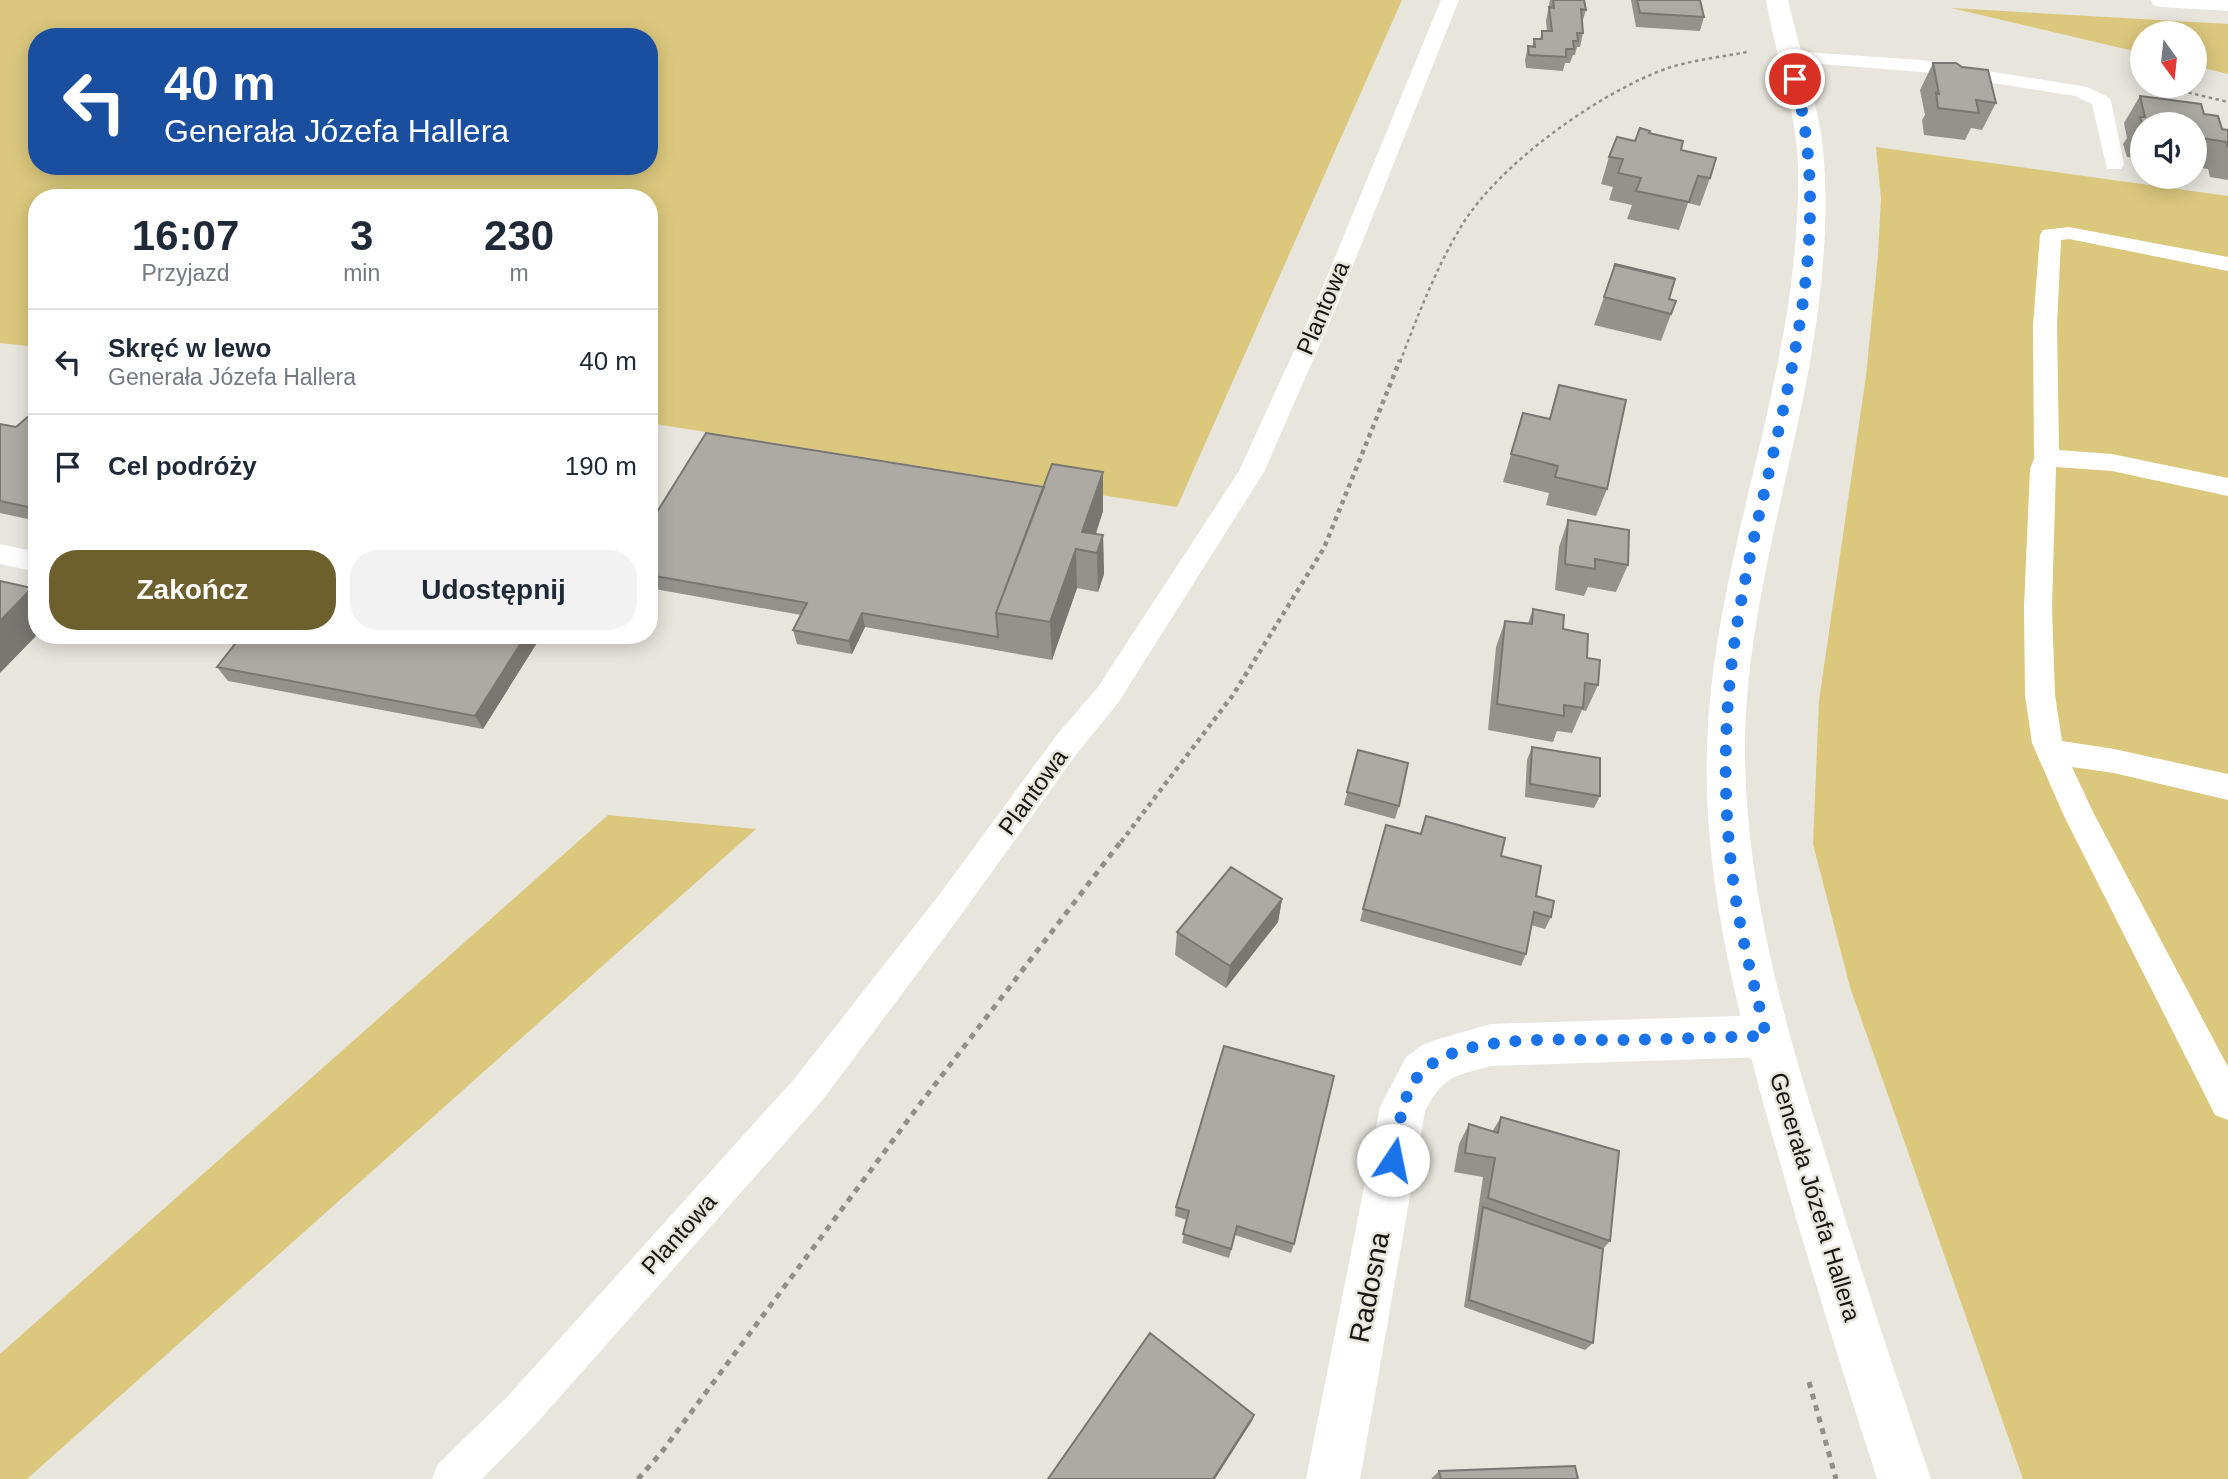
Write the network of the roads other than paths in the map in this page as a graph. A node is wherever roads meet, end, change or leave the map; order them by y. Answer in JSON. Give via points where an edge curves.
{"nodes":[{"id":1,"x":1450,"y":0,"type":"edge"},
{"id":2,"x":1777,"y":0,"type":"edge"},
{"id":3,"x":2161,"y":0,"type":"edge"},
{"id":4,"x":2228,"y":4,"type":"edge"},
{"id":5,"x":1774,"y":54,"type":"junction"},
{"id":6,"x":2114,"y":165,"type":"dead end"},
{"id":7,"x":2228,"y":264,"type":"edge"},
{"id":8,"x":2047,"y":459,"type":"junction"},
{"id":9,"x":2228,"y":487,"type":"edge"},
{"id":10,"x":0,"y":554,"type":"edge"},
{"id":11,"x":28,"y":560,"type":"edge"},
{"id":12,"x":2050,"y":751,"type":"junction"},
{"id":13,"x":2228,"y":787,"type":"edge"},
{"id":14,"x":1766,"y":1036,"type":"junction"},
{"id":15,"x":2228,"y":1103,"type":"edge"},
{"id":16,"x":453,"y":1479,"type":"edge"},
{"id":17,"x":1333,"y":1479,"type":"edge"},
{"id":18,"x":1904,"y":1479,"type":"edge"}],
"edges":[{"from":1,"to":16,"type":"lane","name":"Plantowa","via":[[1327,303],[1251,472],[1108,695],[808,1090],[522,1410]]},
{"from":2,"to":5,"type":"street","name":"Generała Józefa Hallera"},
{"from":3,"to":4,"type":"street"},
{"from":5,"to":6,"type":"lane","via":[[1921,66],[2080,91],[2101,101]]},
{"from":5,"to":14,"type":"street","name":"Generała Józefa Hallera","via":[[1807,123],[1811,219],[1803,304],[1743,593],[1731,668],[1726,747],[1728,826],[1740,921]]},
{"from":7,"to":8,"type":"lane","via":[[2069,233],[2051,235]]},
{"from":8,"to":9,"type":"lane","via":[[2107,463]]},
{"from":8,"to":12,"type":"lane","via":[[2038,607],[2040,695]]},
{"from":10,"to":11,"type":"lane"},
{"from":12,"to":13,"type":"lane"},
{"from":12,"to":15,"type":"lane"},
{"from":14,"to":17,"type":"street","name":"Radosna","via":[[1491,1045],[1438,1060],[1422,1072],[1403,1107]]},
{"from":14,"to":18,"type":"street","name":"Generała Józefa Hallera"}]}
